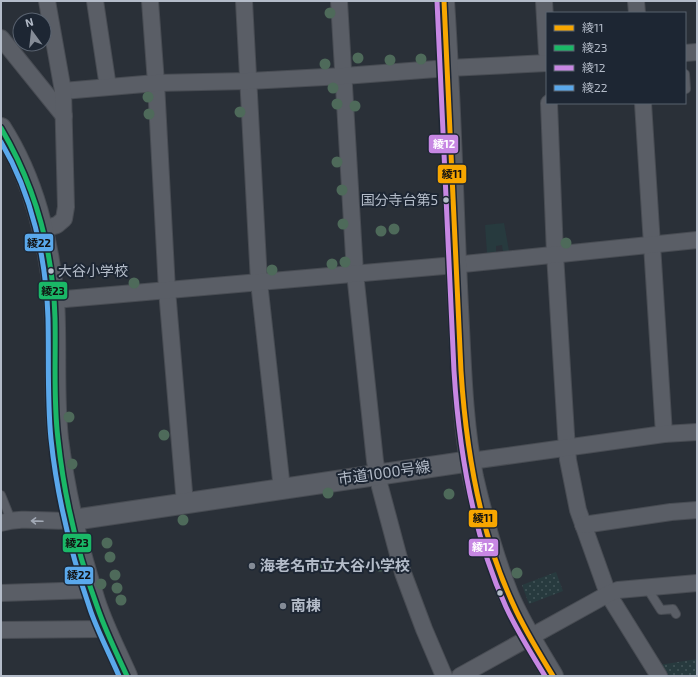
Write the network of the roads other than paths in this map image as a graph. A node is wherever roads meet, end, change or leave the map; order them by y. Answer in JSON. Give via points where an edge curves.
{"nodes":[{"id":1,"x":47,"y":1,"type":"edge"},
{"id":2,"x":94,"y":1,"type":"edge"},
{"id":3,"x":150,"y":1,"type":"edge"},
{"id":4,"x":244,"y":1,"type":"edge"},
{"id":5,"x":339,"y":1,"type":"edge"},
{"id":6,"x":444,"y":1,"type":"edge"},
{"id":7,"x":544,"y":1,"type":"edge"},
{"id":8,"x":636,"y":1,"type":"edge"},
{"id":9,"x":637,"y":12,"type":"edge"},
{"id":10,"x":546,"y":36,"type":"edge"},
{"id":11,"x":1,"y":38,"type":"edge"},
{"id":12,"x":697,"y":52,"type":"edge"},
{"id":13,"x":686,"y":53,"type":"edge"},
{"id":14,"x":546,"y":63,"type":"edge"},
{"id":15,"x":449,"y":68,"type":"junction"},
{"id":16,"x":344,"y":76,"type":"junction"},
{"id":17,"x":248,"y":80,"type":"junction"},
{"id":18,"x":156,"y":83,"type":"junction"},
{"id":19,"x":108,"y":87,"type":"junction"},
{"id":20,"x":63,"y":92,"type":"junction"},
{"id":21,"x":549,"y":104,"type":"edge"},
{"id":22,"x":643,"y":104,"type":"edge"},
{"id":23,"x":64,"y":116,"type":"junction"},
{"id":24,"x":1,"y":128,"type":"edge"},
{"id":25,"x":43,"y":229,"type":"junction"},
{"id":26,"x":697,"y":240,"type":"edge"},
{"id":27,"x":651,"y":244,"type":"junction"},
{"id":28,"x":555,"y":254,"type":"junction"},
{"id":29,"x":456,"y":265,"type":"junction"},
{"id":30,"x":355,"y":273,"type":"junction"},
{"id":31,"x":259,"y":282,"type":"junction"},
{"id":32,"x":167,"y":290,"type":"junction"},
{"id":33,"x":54,"y":300,"type":"junction"},
{"id":34,"x":697,"y":432,"type":"edge"},
{"id":35,"x":664,"y":434,"type":"junction"},
{"id":36,"x":566,"y":447,"type":"junction"},
{"id":37,"x":471,"y":461,"type":"junction"},
{"id":38,"x":377,"y":474,"type":"junction"},
{"id":39,"x":282,"y":490,"type":"junction"},
{"id":40,"x":1,"y":495,"type":"edge"},
{"id":41,"x":185,"y":504,"type":"junction"},
{"id":42,"x":697,"y":510,"type":"edge"},
{"id":43,"x":72,"y":520,"type":"junction"},
{"id":44,"x":6,"y":522,"type":"edge"},
{"id":45,"x":583,"y":525,"type":"junction"},
{"id":46,"x":697,"y":583,"type":"edge"},
{"id":47,"x":648,"y":588,"type":"junction"},
{"id":48,"x":92,"y":590,"type":"junction"},
{"id":49,"x":1,"y":593,"type":"edge"},
{"id":50,"x":608,"y":594,"type":"junction"},
{"id":51,"x":676,"y":614,"type":"dead end"},
{"id":52,"x":106,"y":628,"type":"junction"},
{"id":53,"x":1,"y":630,"type":"edge"},
{"id":54,"x":530,"y":638,"type":"junction"},
{"id":55,"x":127,"y":676,"type":"edge"},
{"id":56,"x":444,"y":676,"type":"edge"},
{"id":57,"x":460,"y":676,"type":"edge"},
{"id":58,"x":553,"y":676,"type":"edge"},
{"id":59,"x":659,"y":676,"type":"edge"}],
"edges":[{"from":1,"to":20,"type":"street"},
{"from":2,"to":19,"type":"street"},
{"from":3,"to":18,"type":"street"},
{"from":4,"to":17,"type":"street"},
{"from":5,"to":16,"type":"street"},
{"from":6,"to":15,"type":"street"},
{"from":7,"to":10,"type":"street"},
{"from":8,"to":9,"type":"street"},
{"from":11,"to":23,"type":"street"},
{"from":12,"to":13,"type":"street"},
{"from":14,"to":15,"type":"street"},
{"from":15,"to":16,"type":"street"},
{"from":15,"to":29,"type":"street"},
{"from":16,"to":17,"type":"street"},
{"from":16,"to":30,"type":"street"},
{"from":17,"to":18,"type":"street"},
{"from":17,"to":31,"type":"street"},
{"from":18,"to":19,"type":"street"},
{"from":18,"to":32,"type":"street"},
{"from":19,"to":20,"type":"street"},
{"from":20,"to":23,"type":"street"},
{"from":21,"to":28,"type":"street"},
{"from":22,"to":27,"type":"street"},
{"from":23,"to":25,"type":"street","via":[[64,219],[57,225]]},
{"from":24,"to":25,"type":"street","via":[[24,174]]},
{"from":25,"to":33,"type":"street"},
{"from":26,"to":27,"type":"street"},
{"from":27,"to":28,"type":"street"},
{"from":27,"to":35,"type":"street"},
{"from":28,"to":29,"type":"street"},
{"from":28,"to":36,"type":"street"},
{"from":29,"to":30,"type":"street"},
{"from":29,"to":37,"type":"street","via":[[464,402]]},
{"from":30,"to":31,"type":"street"},
{"from":30,"to":38,"type":"street"},
{"from":31,"to":32,"type":"street"},
{"from":31,"to":39,"type":"street"},
{"from":32,"to":33,"type":"street"},
{"from":32,"to":41,"type":"street"},
{"from":33,"to":43,"type":"street","via":[[58,438]]},
{"from":34,"to":35,"type":"street","name":"市道1000号線"},
{"from":35,"to":36,"type":"street","name":"市道1000号線"},
{"from":36,"to":37,"type":"street","name":"市道1000号線"},
{"from":36,"to":45,"type":"street"},
{"from":37,"to":38,"type":"street","name":"市道1000号線"},
{"from":37,"to":54,"type":"street","via":[[491,545],[508,594]]},
{"from":38,"to":39,"type":"street","name":"市道1000号線"},
{"from":38,"to":56,"type":"street","via":[[403,573]]},
{"from":39,"to":41,"type":"street","name":"市道1000号線"},
{"from":40,"to":44,"type":"lane"},
{"from":41,"to":43,"type":"street","name":"市道1000号線"},
{"from":42,"to":45,"type":"street"},
{"from":43,"to":44,"type":"street","one_way":true},
{"from":43,"to":48,"type":"street"},
{"from":45,"to":50,"type":"street"},
{"from":46,"to":47,"type":"street"},
{"from":47,"to":50,"type":"street","via":[[618,590]]},
{"from":47,"to":51,"type":"lane","via":[[661,610],[673,609]]},
{"from":48,"to":49,"type":"street"},
{"from":48,"to":52,"type":"street"},
{"from":50,"to":54,"type":"street"},
{"from":50,"to":59,"type":"street"},
{"from":52,"to":53,"type":"street"},
{"from":52,"to":55,"type":"street"},
{"from":54,"to":57,"type":"street"},
{"from":54,"to":58,"type":"street"}]}
